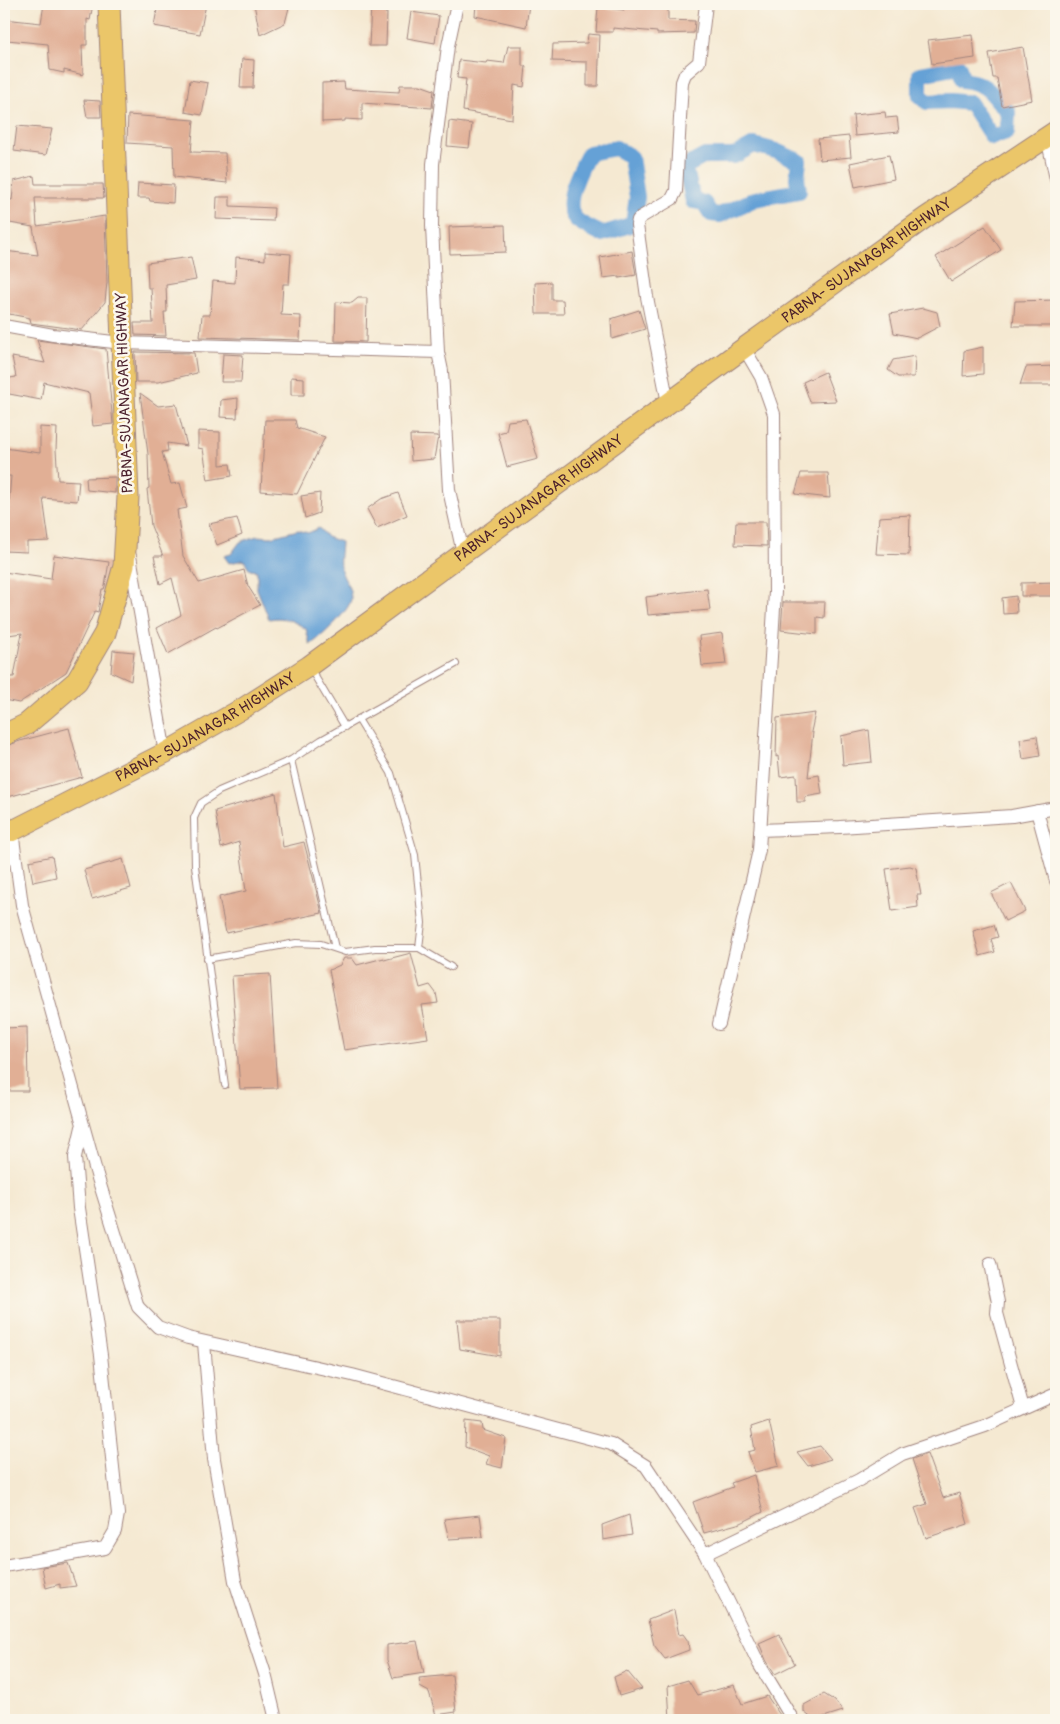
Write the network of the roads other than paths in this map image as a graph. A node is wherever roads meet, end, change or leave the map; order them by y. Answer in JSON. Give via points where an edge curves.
{"nodes":[{"id":1,"x":109,"y":4,"type":"edge"},
{"id":2,"x":457,"y":4,"type":"edge"},
{"id":3,"x":706,"y":4,"type":"edge"},
{"id":4,"x":1052,"y":134,"type":"edge"},
{"id":5,"x":1056,"y":179,"type":"edge"},
{"id":6,"x":4,"y":326,"type":"edge"},
{"id":7,"x":122,"y":343,"type":"junction"},
{"id":8,"x":744,"y":348,"type":"junction"},
{"id":9,"x":438,"y":352,"type":"junction"},
{"id":10,"x":668,"y":403,"type":"junction"},
{"id":11,"x":126,"y":533,"type":"junction"},
{"id":12,"x":463,"y":553,"type":"junction"},
{"id":13,"x":456,"y":664,"type":"dead end"},
{"id":14,"x":309,"y":666,"type":"junction"},
{"id":15,"x":358,"y":720,"type":"junction"},
{"id":16,"x":345,"y":727,"type":"junction"},
{"id":17,"x":4,"y":735,"type":"edge"},
{"id":18,"x":165,"y":753,"type":"junction"},
{"id":19,"x":290,"y":760,"type":"junction"},
{"id":20,"x":1056,"y":808,"type":"edge"},
{"id":21,"x":1037,"y":811,"type":"junction"},
{"id":22,"x":8,"y":828,"type":"edge"},
{"id":23,"x":760,"y":830,"type":"junction"},
{"id":24,"x":1056,"y":881,"type":"edge"},
{"id":25,"x":335,"y":948,"type":"junction"},
{"id":26,"x":419,"y":948,"type":"junction"},
{"id":27,"x":207,"y":959,"type":"junction"},
{"id":28,"x":451,"y":967,"type":"dead end"},
{"id":29,"x":719,"y":1024,"type":"dead end"},
{"id":30,"x":225,"y":1085,"type":"dead end"},
{"id":31,"x":83,"y":1124,"type":"junction"},
{"id":32,"x":990,"y":1264,"type":"dead end"},
{"id":33,"x":204,"y":1342,"type":"junction"},
{"id":34,"x":1056,"y":1394,"type":"edge"},
{"id":35,"x":1023,"y":1408,"type":"junction"},
{"id":36,"x":705,"y":1554,"type":"junction"},
{"id":37,"x":4,"y":1566,"type":"edge"},
{"id":38,"x":276,"y":1720,"type":"edge"},
{"id":39,"x":793,"y":1720,"type":"edge"}],
"edges":[{"from":1,"to":7,"type":"highway","name":"PABNA-SUJANAGAR HIGHWAY"},
{"from":2,"to":9,"type":"street","via":[[448,46],[433,164],[432,226]]},
{"from":3,"to":10,"type":"street","via":[[699,62],[685,74],[682,82],[676,191],[672,199],[638,220],[637,226]]},
{"from":4,"to":5,"type":"street"},
{"from":4,"to":8,"type":"main road","name":"PABNA- SUJANAGAR HIGHWAY","via":[[925,218]]},
{"from":6,"to":7,"type":"street"},
{"from":7,"to":9,"type":"street"},
{"from":7,"to":11,"type":"highway","name":"PABNA-SUJANAGAR HIGHWAY","via":[[128,497]]},
{"from":8,"to":10,"type":"main road","name":"PABNA- SUJANAGAR HIGHWAY"},
{"from":8,"to":23,"type":"street","via":[[761,377],[774,414],[775,592]]},
{"from":9,"to":12,"type":"street","via":[[449,490]]},
{"from":10,"to":12,"type":"main road","name":"PABNA- SUJANAGAR HIGHWAY"},
{"from":11,"to":17,"type":"highway","name":"PABNA-SUJANAGAR HIGHWAY","via":[[124,566],[105,633],[77,681],[27,724]]},
{"from":11,"to":18,"type":"street"},
{"from":12,"to":14,"type":"main road","name":"PABNA- SUJANAGAR HIGHWAY"},
{"from":13,"to":15,"type":"lane"},
{"from":14,"to":16,"type":"lane"},
{"from":14,"to":18,"type":"main road","name":"PABNA- SUJANAGAR HIGHWAY"},
{"from":15,"to":16,"type":"lane"},
{"from":15,"to":26,"type":"lane","via":[[391,773],[415,855],[422,922]]},
{"from":16,"to":19,"type":"lane"},
{"from":18,"to":22,"type":"main road","name":"PABNA- SUJANAGAR HIGHWAY"},
{"from":19,"to":25,"type":"lane"},
{"from":19,"to":27,"type":"lane","via":[[219,791],[201,803],[194,818],[194,866]]},
{"from":20,"to":21,"type":"street"},
{"from":21,"to":23,"type":"street","via":[[1012,816],[840,828]]},
{"from":21,"to":24,"type":"street"},
{"from":22,"to":31,"type":"street","via":[[22,905]]},
{"from":23,"to":29,"type":"street","via":[[759,850]]},
{"from":25,"to":26,"type":"lane","via":[[345,952]]},
{"from":25,"to":27,"type":"lane","via":[[296,943]]},
{"from":26,"to":28,"type":"lane"},
{"from":27,"to":30,"type":"lane"},
{"from":31,"to":33,"type":"street","via":[[138,1307],[158,1327]]},
{"from":31,"to":37,"type":"street","via":[[75,1157],[79,1208],[101,1355],[118,1514],[105,1548]]},
{"from":32,"to":35,"type":"street","via":[[998,1302],[997,1313]]},
{"from":33,"to":36,"type":"street","via":[[352,1375],[611,1444],[646,1466]]},
{"from":33,"to":38,"type":"street","via":[[214,1459],[235,1581]]},
{"from":34,"to":35,"type":"street"},
{"from":35,"to":36,"type":"street","via":[[985,1426],[902,1454],[859,1480]]},
{"from":36,"to":39,"type":"street","via":[[759,1664]]}]}
